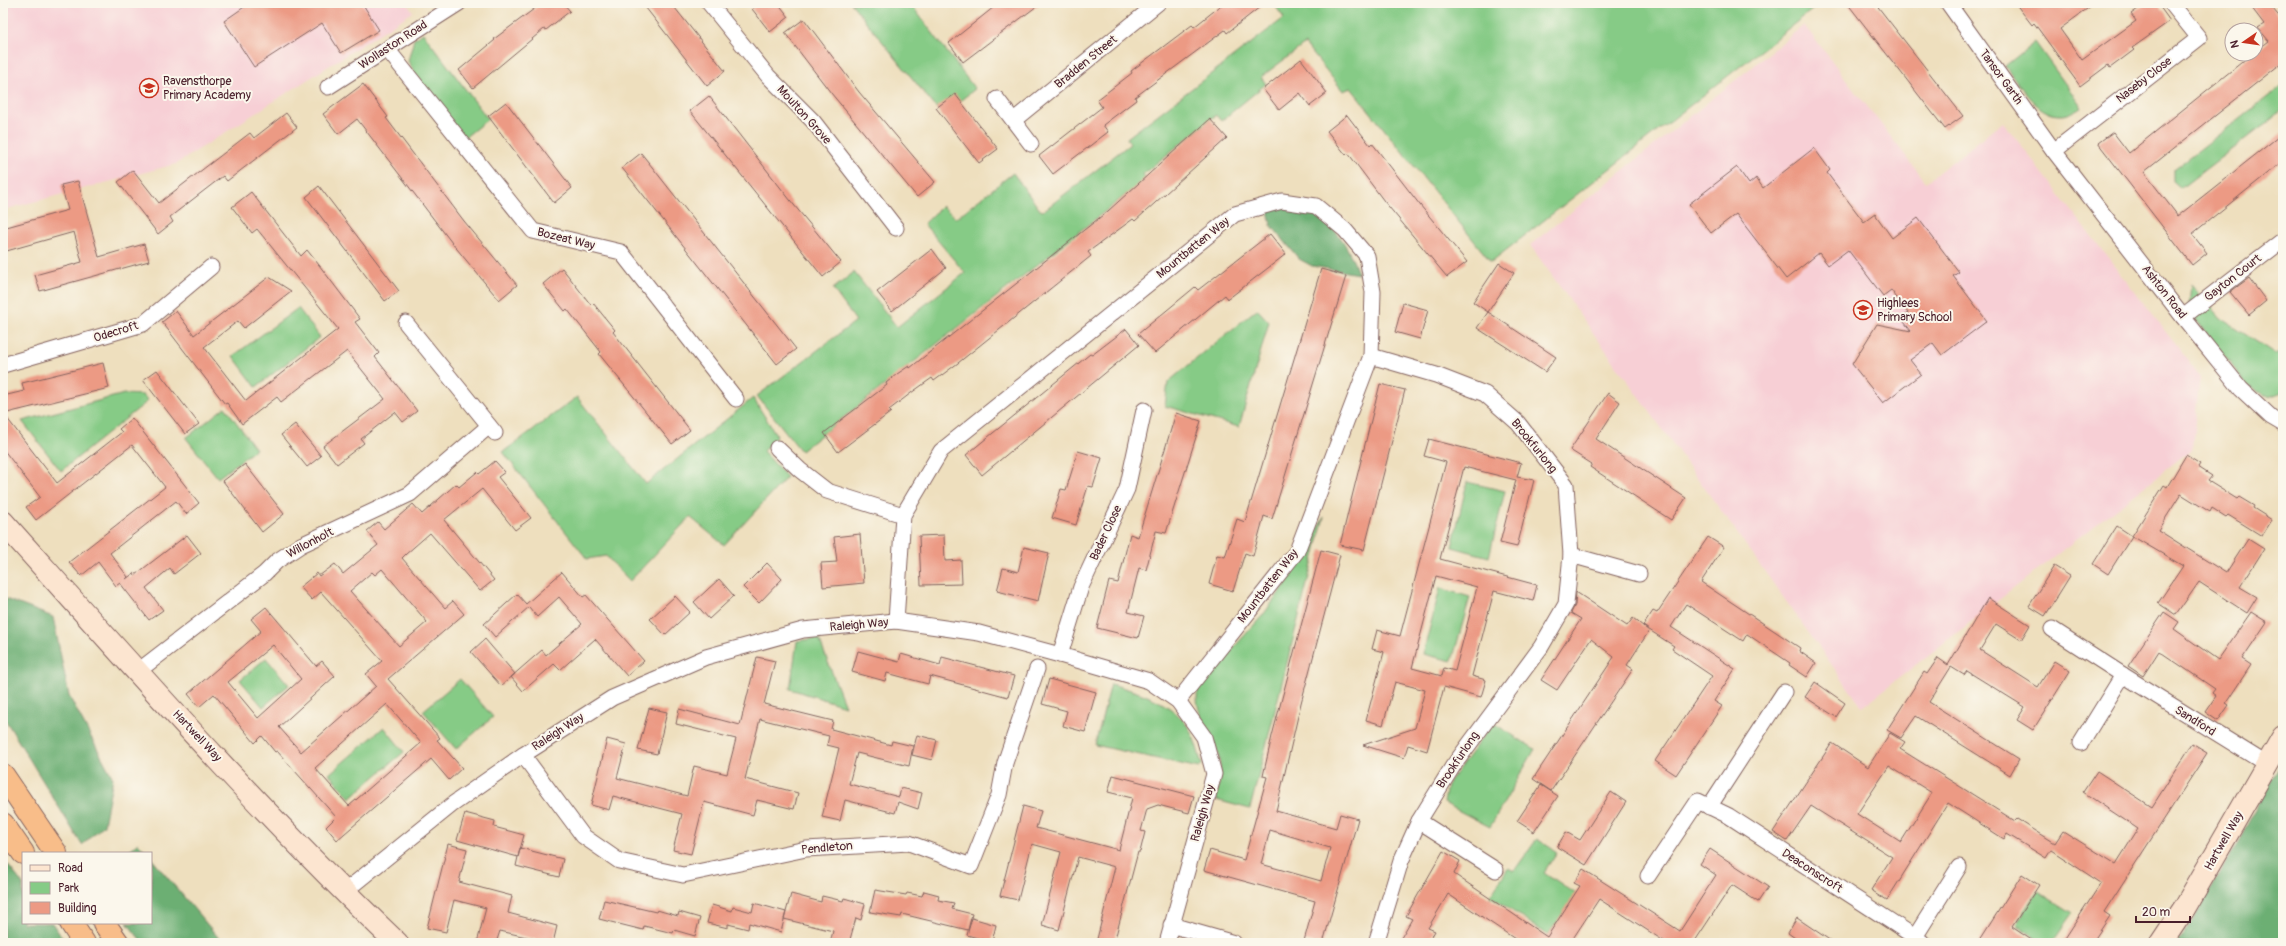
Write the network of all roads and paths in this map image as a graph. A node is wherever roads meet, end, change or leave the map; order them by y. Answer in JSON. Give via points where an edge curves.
{"nodes":[{"id":1,"x":459,"y":3,"type":"edge"},
{"id":2,"x":709,"y":3,"type":"edge"},
{"id":3,"x":1158,"y":3,"type":"edge"},
{"id":4,"x":1948,"y":3,"type":"edge"},
{"id":5,"x":2171,"y":3,"type":"edge"},
{"id":6,"x":387,"y":49,"type":"junction"},
{"id":7,"x":328,"y":86,"type":"dead end"},
{"id":8,"x":997,"y":99,"type":"dead end"},
{"id":9,"x":1014,"y":120,"type":"junction"},
{"id":10,"x":1031,"y":144,"type":"dead end"},
{"id":11,"x":2054,"y":151,"type":"junction"},
{"id":12,"x":896,"y":228,"type":"dead end"},
{"id":13,"x":2283,"y":240,"type":"edge"},
{"id":14,"x":211,"y":267,"type":"dead end"},
{"id":15,"x":2183,"y":316,"type":"junction"},
{"id":16,"x":406,"y":323,"type":"dead end"},
{"id":17,"x":1371,"y":356,"type":"junction"},
{"id":18,"x":3,"y":365,"type":"edge"},
{"id":19,"x":736,"y":399,"type":"dead end"},
{"id":20,"x":1144,"y":410,"type":"dead end"},
{"id":21,"x":2283,"y":424,"type":"edge"},
{"id":22,"x":777,"y":448,"type":"dead end"},
{"id":23,"x":903,"y":515,"type":"junction"},
{"id":24,"x":3,"y":522,"type":"edge"},
{"id":25,"x":1572,"y":555,"type":"junction"},
{"id":26,"x":1639,"y":574,"type":"dead end"},
{"id":27,"x":896,"y":621,"type":"junction"},
{"id":28,"x":2052,"y":629,"type":"dead end"},
{"id":29,"x":1060,"y":655,"type":"junction"},
{"id":30,"x":1037,"y":669,"type":"dead end"},
{"id":31,"x":137,"y":672,"type":"junction"},
{"id":32,"x":2123,"y":675,"type":"junction"},
{"id":33,"x":1784,"y":692,"type":"dead end"},
{"id":34,"x":1178,"y":701,"type":"junction"},
{"id":35,"x":2283,"y":738,"type":"edge"},
{"id":36,"x":2081,"y":743,"type":"dead end"},
{"id":37,"x":523,"y":755,"type":"junction"},
{"id":38,"x":2268,"y":766,"type":"junction"},
{"id":39,"x":3,"y":775,"type":"edge"},
{"id":40,"x":1709,"y":807,"type":"junction"},
{"id":41,"x":1419,"y":821,"type":"junction"},
{"id":42,"x":3,"y":824,"type":"edge"},
{"id":43,"x":22,"y":852,"type":"edge"},
{"id":44,"x":55,"y":852,"type":"edge"},
{"id":45,"x":1959,"y":867,"type":"dead end"},
{"id":46,"x":1496,"y":870,"type":"dead end"},
{"id":47,"x":1648,"y":876,"type":"dead end"},
{"id":48,"x":344,"y":892,"type":"junction"},
{"id":49,"x":72,"y":924,"type":"edge"},
{"id":50,"x":105,"y":924,"type":"edge"},
{"id":51,"x":1171,"y":925,"type":"junction"},
{"id":52,"x":1919,"y":940,"type":"edge"},
{"id":53,"x":84,"y":943,"type":"edge"},
{"id":54,"x":118,"y":943,"type":"edge"},
{"id":55,"x":397,"y":943,"type":"edge"},
{"id":56,"x":1167,"y":943,"type":"edge"},
{"id":57,"x":1234,"y":943,"type":"edge"},
{"id":58,"x":1376,"y":943,"type":"edge"},
{"id":59,"x":2161,"y":943,"type":"edge"}],
"edges":[{"from":1,"to":6,"type":"street","name":"Wollaston Road"},
{"from":2,"to":12,"type":"street","name":"Moulton Grove","via":[[768,76],[813,121]]},
{"from":3,"to":9,"type":"street","name":"Bradden Street"},
{"from":4,"to":11,"type":"street","name":"Tansor Garth"},
{"from":5,"to":11,"type":"street","name":"Naseby Close","via":[[2199,38]]},
{"from":6,"to":7,"type":"street","name":"Wollaston Road"},
{"from":6,"to":19,"type":"street","name":"Bozeat Way","via":[[533,231],[621,252]]},
{"from":8,"to":9,"type":"street"},
{"from":9,"to":10,"type":"street"},
{"from":11,"to":15,"type":"street","name":"Ashton Road"},
{"from":13,"to":15,"type":"street","name":"Gayton Court"},
{"from":14,"to":18,"type":"street","name":"Odecroft","via":[[143,324]]},
{"from":15,"to":21,"type":"street","name":"Ashton Road","via":[[2240,389],[2271,417]]},
{"from":16,"to":31,"type":"street","name":"Willonholt","via":[[492,430],[410,494],[301,545],[277,561],[264,574]]},
{"from":17,"to":23,"type":"street","name":"Mountbatten Way","via":[[1373,292],[1367,256],[1344,230],[1316,206],[1282,201],[1235,214],[941,450]]},
{"from":17,"to":25,"type":"street","name":"Brookfurlong","via":[[1436,375],[1485,394],[1518,423],[1566,485]]},
{"from":17,"to":34,"type":"street","name":"Mountbatten Way","via":[[1297,551]]},
{"from":20,"to":29,"type":"street","name":"Bader Close","via":[[1127,489],[1081,587]]},
{"from":22,"to":23,"type":"street","via":[[827,491]]},
{"from":23,"to":27,"type":"street","name":"Mountbatten Way"},
{"from":24,"to":31,"type":"street","name":"Hartwell Way"},
{"from":25,"to":26,"type":"street"},
{"from":25,"to":41,"type":"street","name":"Brookfurlong","via":[[1566,604],[1541,647],[1453,766]]},
{"from":27,"to":29,"type":"street","name":"Raleigh Way","via":[[979,633]]},
{"from":27,"to":37,"type":"street","name":"Raleigh Way","via":[[803,630],[706,657],[612,698]]},
{"from":28,"to":32,"type":"street","name":"Sandford"},
{"from":29,"to":34,"type":"street","name":"Raleigh Way","via":[[1149,681]]},
{"from":30,"to":37,"type":"street","name":"Pendleton","via":[[1005,763],[999,795],[971,866],[909,843],[806,849],[683,875],[619,861],[583,836]]},
{"from":31,"to":48,"type":"street","name":"Hartwell Way"},
{"from":32,"to":36,"type":"street"},
{"from":32,"to":38,"type":"street","name":"Sandford"},
{"from":33,"to":40,"type":"street"},
{"from":34,"to":51,"type":"street","name":"Raleigh Way","via":[[1204,736],[1214,774]]},
{"from":35,"to":38,"type":"street","name":"Hartwell Way"},
{"from":37,"to":48,"type":"street","name":"Raleigh Way","via":[[453,804]]},
{"from":38,"to":59,"type":"street","name":"Hartwell Way","via":[[2186,907]]},
{"from":39,"to":44,"type":"highway"},
{"from":40,"to":47,"type":"street","name":"Deaconscroft","via":[[1698,801]]},
{"from":40,"to":52,"type":"street","name":"Deaconscroft","via":[[1728,816]]},
{"from":41,"to":46,"type":"street"},
{"from":41,"to":58,"type":"street","name":"Brookfurlong","via":[[1401,861]]},
{"from":42,"to":43,"type":"highway"},
{"from":45,"to":52,"type":"street","name":"Deaconscroft"},
{"from":48,"to":55,"type":"street","name":"Hartwell Way"},
{"from":49,"to":53,"type":"highway"},
{"from":50,"to":54,"type":"highway"},
{"from":51,"to":56,"type":"street","name":"Raleigh Way"},
{"from":51,"to":57,"type":"street"}]}
